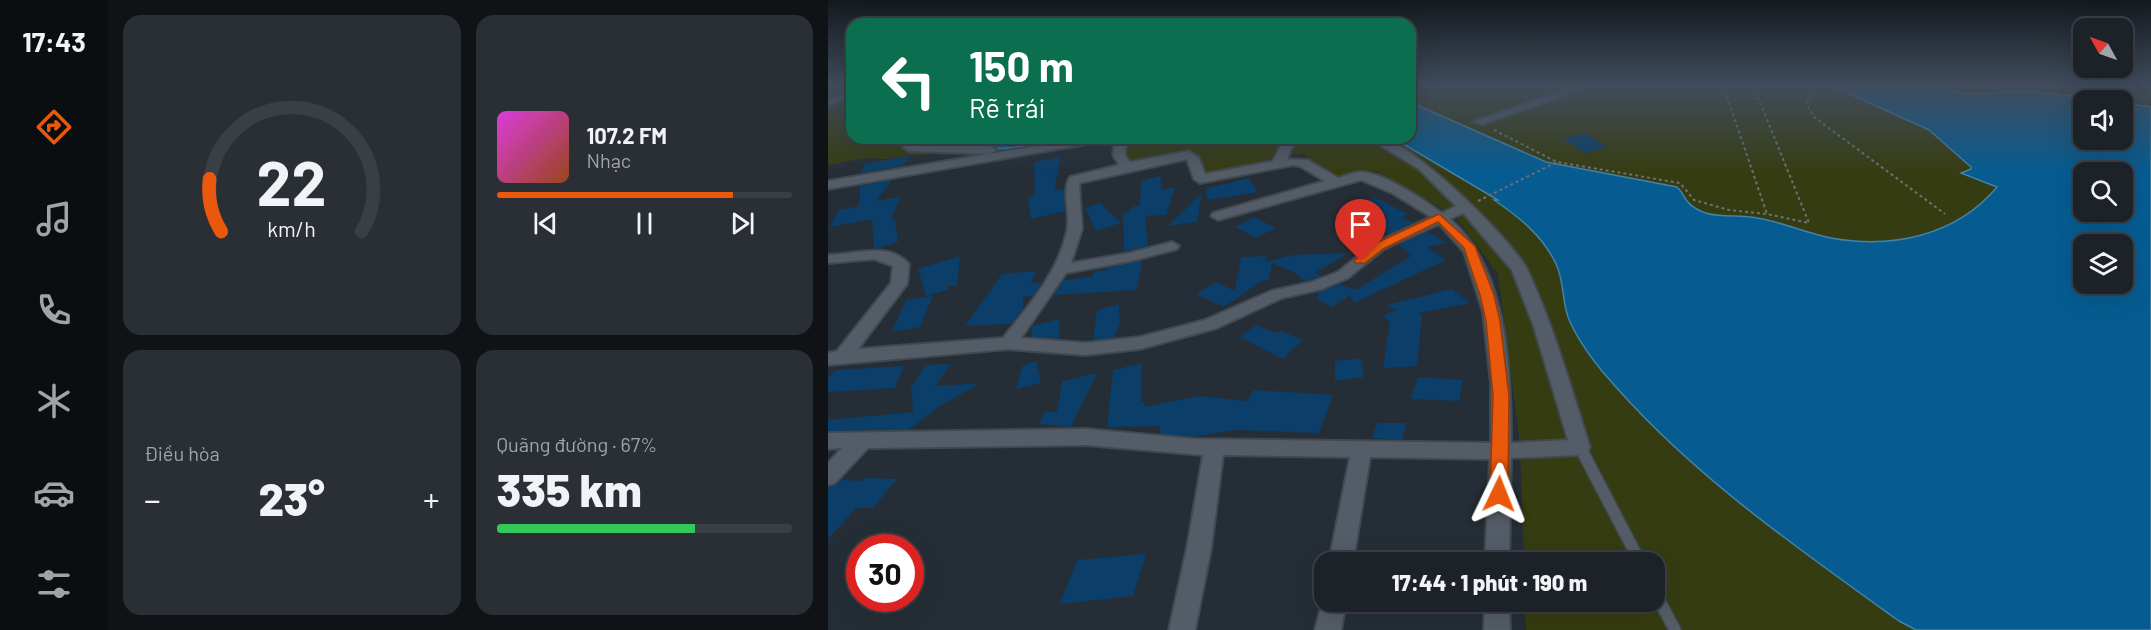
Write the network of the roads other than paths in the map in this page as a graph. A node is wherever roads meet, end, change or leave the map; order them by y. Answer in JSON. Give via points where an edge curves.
{"nodes":[{"id":1,"x":1502,"y":114,"type":"edge"},
{"id":2,"x":1479,"y":122,"type":"road end"},
{"id":3,"x":911,"y":144,"type":"edge"},
{"id":4,"x":1068,"y":144,"type":"edge"},
{"id":5,"x":1120,"y":144,"type":"edge"},
{"id":6,"x":1288,"y":144,"type":"edge"},
{"id":7,"x":1384,"y":144,"type":"edge"},
{"id":8,"x":1019,"y":152,"type":"junction"},
{"id":9,"x":1278,"y":164,"type":"junction"},
{"id":10,"x":1130,"y":166,"type":"junction"},
{"id":11,"x":1336,"y":182,"type":"junction"},
{"id":12,"x":828,"y":185,"type":"edge"},
{"id":13,"x":1466,"y":207,"type":"junction"},
{"id":14,"x":1218,"y":216,"type":"dead end"},
{"id":15,"x":1439,"y":217,"type":"junction"},
{"id":16,"x":1172,"y":246,"type":"dead end"},
{"id":17,"x":828,"y":259,"type":"edge"},
{"id":18,"x":1061,"y":269,"type":"junction"},
{"id":19,"x":1008,"y":343,"type":"junction"},
{"id":20,"x":835,"y":357,"type":"edge"},
{"id":21,"x":828,"y":441,"type":"edge"},
{"id":22,"x":862,"y":441,"type":"junction"},
{"id":23,"x":1580,"y":447,"type":"junction"},
{"id":24,"x":1214,"y":448,"type":"junction"},
{"id":25,"x":1361,"y":450,"type":"junction"},
{"id":26,"x":1500,"y":451,"type":"junction"},
{"id":27,"x":828,"y":477,"type":"edge"},
{"id":28,"x":1343,"y":552,"type":"edge"},
{"id":29,"x":1497,"y":552,"type":"edge"},
{"id":30,"x":1635,"y":552,"type":"edge"},
{"id":31,"x":1665,"y":611,"type":"edge"},
{"id":32,"x":1332,"y":612,"type":"edge"},
{"id":33,"x":1497,"y":612,"type":"edge"},
{"id":34,"x":1182,"y":630,"type":"edge"},
{"id":35,"x":1328,"y":630,"type":"edge"},
{"id":36,"x":1497,"y":630,"type":"edge"},
{"id":37,"x":1675,"y":630,"type":"edge"}],
"edges":[{"from":1,"to":2,"type":"street"},
{"from":3,"to":8,"type":"street","via":[[909,147]]},
{"from":4,"to":8,"type":"street"},
{"from":5,"to":10,"type":"street","via":[[1120,162]]},
{"from":6,"to":9,"type":"street"},
{"from":7,"to":13,"type":"street","via":[[1423,166]]},
{"from":8,"to":12,"type":"street"},
{"from":9,"to":10,"type":"street","via":[[1205,179],[1197,177],[1193,158],[1188,156]]},
{"from":9,"to":11,"type":"street","via":[[1299,162]]},
{"from":10,"to":18,"type":"street","via":[[1074,180],[1071,186],[1078,219]]},
{"from":11,"to":14,"type":"street"},
{"from":11,"to":15,"type":"street","via":[[1361,176],[1370,178]]},
{"from":13,"to":15,"type":"street"},
{"from":13,"to":23,"type":"street","via":[[1519,269]]},
{"from":15,"to":19,"type":"street","via":[[1378,246],[1343,275],[1316,286],[1277,294],[1211,324],[1140,343],[1085,349]]},
{"from":15,"to":26,"type":"street","via":[[1469,246],[1487,295],[1501,396]]},
{"from":16,"to":18,"type":"street"},
{"from":17,"to":20,"type":"street","via":[[874,253],[888,255],[901,264],[898,284]]},
{"from":18,"to":19,"type":"street"},
{"from":19,"to":20,"type":"street"},
{"from":21,"to":22,"type":"street"},
{"from":22,"to":24,"type":"street","via":[[1086,436]]},
{"from":22,"to":27,"type":"street"},
{"from":23,"to":26,"type":"street"},
{"from":23,"to":30,"type":"lane"},
{"from":24,"to":25,"type":"street"},
{"from":24,"to":34,"type":"street"},
{"from":25,"to":26,"type":"street"},
{"from":25,"to":28,"type":"street"},
{"from":26,"to":29,"type":"street"},
{"from":31,"to":37,"type":"lane"},
{"from":32,"to":35,"type":"street"},
{"from":33,"to":36,"type":"street"}]}
